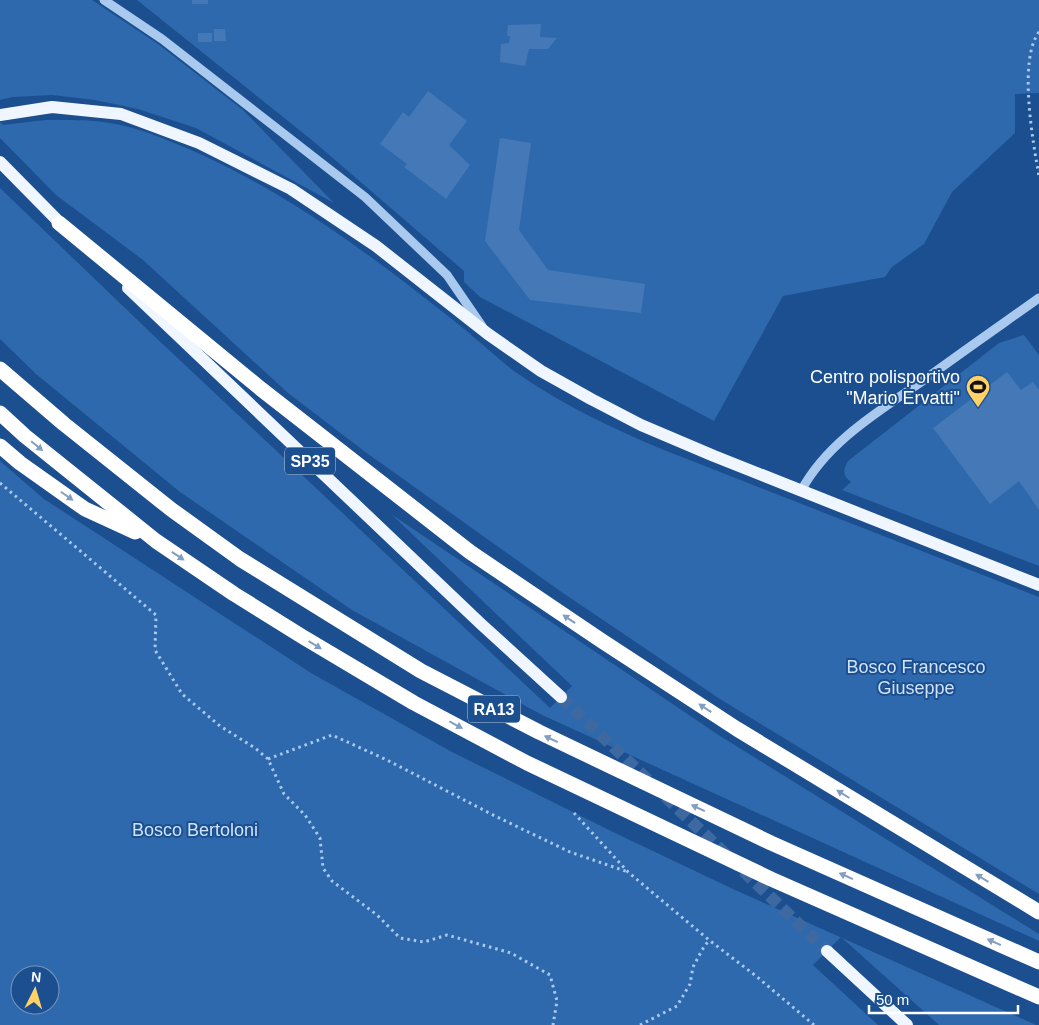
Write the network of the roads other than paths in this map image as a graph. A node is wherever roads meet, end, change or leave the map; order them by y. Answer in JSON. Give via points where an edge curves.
{"nodes":[{"id":1,"x":104,"y":0,"type":"edge"},
{"id":2,"x":0,"y":115,"type":"edge"},
{"id":3,"x":0,"y":162,"type":"edge"},
{"id":4,"x":59,"y":223,"type":"junction"},
{"id":5,"x":1039,"y":298,"type":"edge"},
{"id":6,"x":488,"y":334,"type":"junction"},
{"id":7,"x":0,"y":369,"type":"edge"},
{"id":8,"x":0,"y":414,"type":"edge"},
{"id":9,"x":0,"y":446,"type":"edge"},
{"id":10,"x":801,"y":491,"type":"junction"},
{"id":11,"x":156,"y":542,"type":"junction"},
{"id":12,"x":1039,"y":585,"type":"edge"},
{"id":13,"x":561,"y":697,"type":"tunnel mouth"},
{"id":14,"x":1039,"y":912,"type":"edge"},
{"id":15,"x":827,"y":951,"type":"tunnel mouth"},
{"id":16,"x":1039,"y":962,"type":"edge"},
{"id":17,"x":1039,"y":997,"type":"edge"},
{"id":18,"x":907,"y":1025,"type":"edge"}],
"edges":[{"from":1,"to":6,"type":"street","via":[[162,39],[365,198],[447,276]]},
{"from":2,"to":6,"type":"main road","via":[[52,107],[121,114],[199,143],[291,189],[376,246]]},
{"from":3,"to":4,"type":"main road","number":"SP35"},
{"from":4,"to":13,"type":"main road","number":"SP35"},
{"from":14,"to":4,"type":"highway","one_way":true,"via":[[737,729],[470,552],[262,389]]},
{"from":5,"to":10,"type":"street","via":[[856,428],[822,459]]},
{"from":6,"to":10,"type":"main road","via":[[541,371],[633,420]]},
{"from":16,"to":7,"type":"highway","number":"RA13","one_way":true,"via":[[744,830],[538,732],[420,671],[240,559],[164,504]]},
{"from":8,"to":11,"type":"highway","one_way":true},
{"from":9,"to":11,"type":"highway","one_way":true,"via":[[85,509]]},
{"from":10,"to":12,"type":"main road"},
{"from":11,"to":17,"type":"highway","one_way":true,"via":[[303,637],[414,703],[527,763],[771,879]]},
{"from":15,"to":18,"type":"main road"}]}
